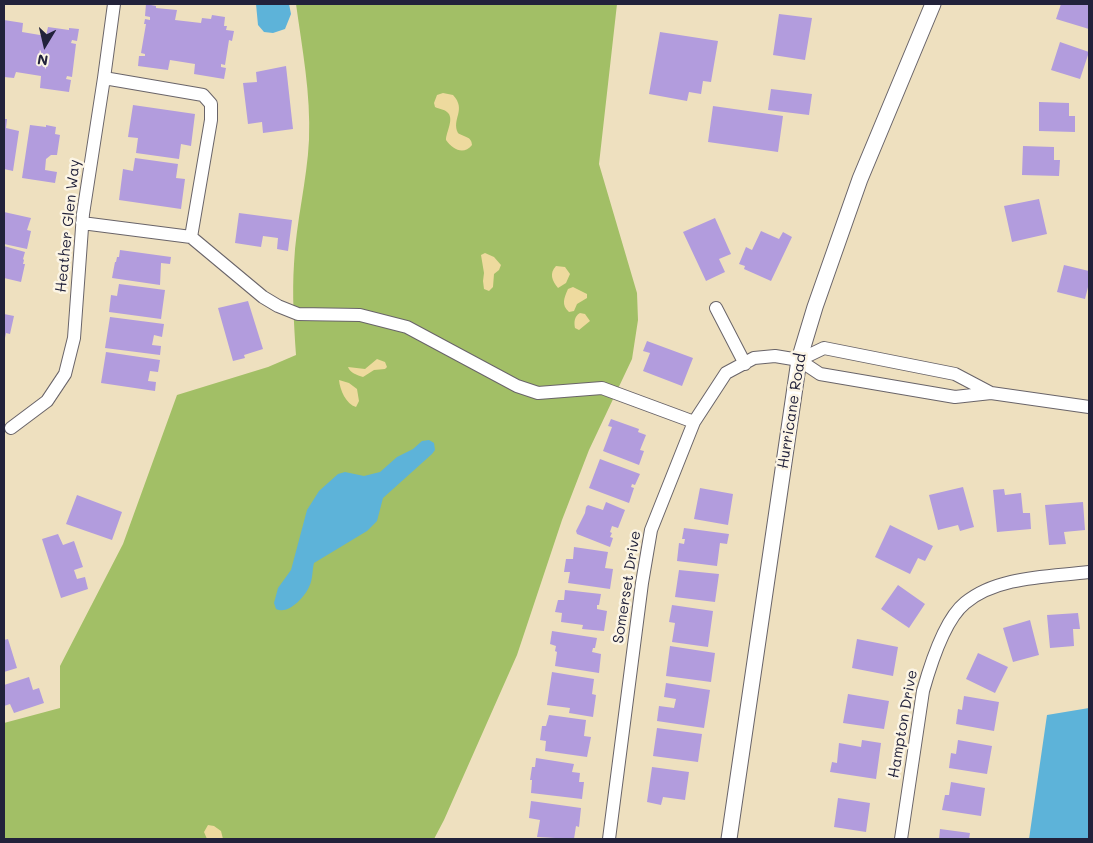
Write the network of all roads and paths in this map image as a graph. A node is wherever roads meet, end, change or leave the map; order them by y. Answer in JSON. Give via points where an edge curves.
{"nodes":[{"id":1,"x":114,"y":4,"type":"edge"},
{"id":2,"x":933,"y":4,"type":"edge"},
{"id":3,"x":104,"y":78,"type":"junction"},
{"id":4,"x":82,"y":223,"type":"junction"},
{"id":5,"x":191,"y":237,"type":"junction"},
{"id":6,"x":716,"y":308,"type":"dead end"},
{"id":7,"x":799,"y":360,"type":"junction"},
{"id":8,"x":744,"y":364,"type":"junction"},
{"id":9,"x":991,"y":392,"type":"junction"},
{"id":10,"x":1089,"y":407,"type":"edge"},
{"id":11,"x":694,"y":422,"type":"junction"},
{"id":12,"x":11,"y":428,"type":"dead end"},
{"id":13,"x":1089,"y":572,"type":"edge"},
{"id":14,"x":609,"y":839,"type":"edge"},
{"id":15,"x":729,"y":839,"type":"edge"},
{"id":16,"x":901,"y":839,"type":"edge"}],
"edges":[{"from":1,"to":3,"type":"street","name":"Heather Glen Way"},
{"from":2,"to":7,"type":"street","name":"Hurricane Road","via":[[860,180]]},
{"from":3,"to":4,"type":"street","name":"Heather Glen Way"},
{"from":3,"to":5,"type":"street","via":[[203,96],[211,104]]},
{"from":4,"to":5,"type":"street"},
{"from":4,"to":12,"type":"street","name":"Heather Glen Way","via":[[74,338],[65,374],[47,401]]},
{"from":5,"to":11,"type":"street","via":[[263,297],[298,314],[360,315],[407,327],[516,386],[538,393],[602,388]]},
{"from":6,"to":8,"type":"street"},
{"from":7,"to":8,"type":"street","name":"Somerset Drive","via":[[754,358]]},
{"from":7,"to":9,"type":"street","via":[[820,374],[955,397]]},
{"from":7,"to":9,"type":"street","via":[[824,348],[955,374]]},
{"from":7,"to":15,"type":"street","name":"Hurricane Road"},
{"from":8,"to":11,"type":"street","name":"Somerset Drive","via":[[726,373]]},
{"from":9,"to":10,"type":"street"},
{"from":11,"to":14,"type":"street","name":"Somerset Drive","via":[[651,533]]},
{"from":13,"to":16,"type":"street","name":"Hampton Drive","via":[[994,586],[964,604],[950,623],[937,646],[923,691]]}]}
